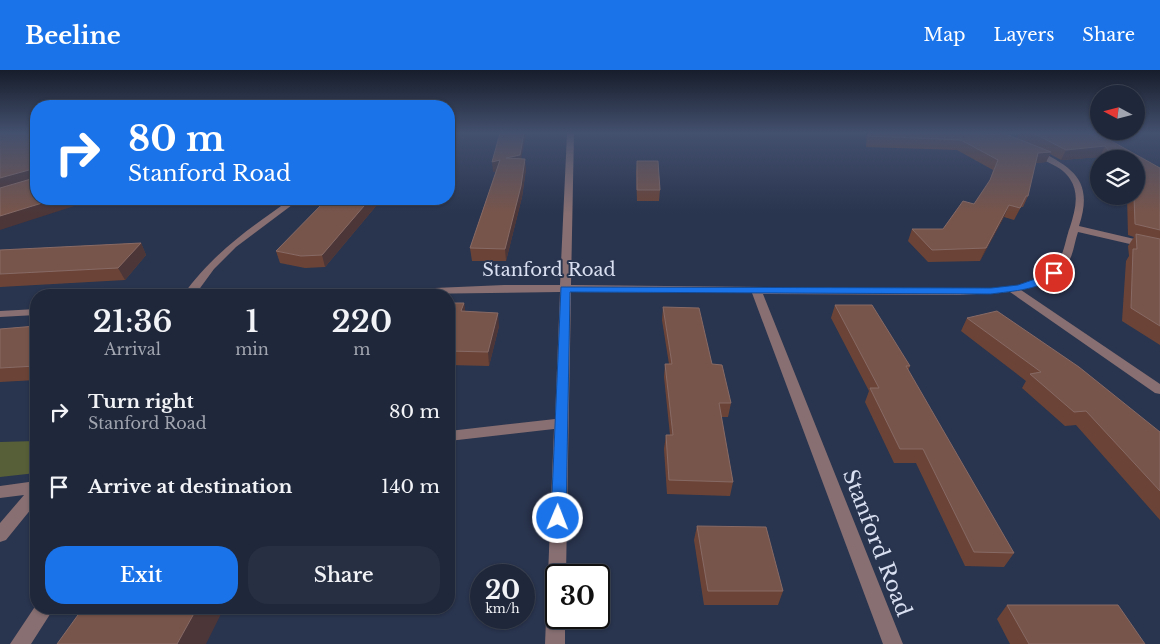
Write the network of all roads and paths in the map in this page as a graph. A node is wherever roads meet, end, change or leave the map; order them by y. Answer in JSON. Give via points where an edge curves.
{"nodes":[{"id":1,"x":569,"y":160,"type":"edge"},
{"id":2,"x":1048,"y":160,"type":"edge"},
{"id":3,"x":288,"y":205,"type":"edge"},
{"id":4,"x":1074,"y":228,"type":"junction"},
{"id":5,"x":1160,"y":248,"type":"edge"},
{"id":6,"x":194,"y":289,"type":"edge"},
{"id":7,"x":565,"y":289,"type":"junction"},
{"id":8,"x":1012,"y":289,"type":"junction"},
{"id":9,"x":455,"y":290,"type":"edge"},
{"id":10,"x":756,"y":290,"type":"junction"},
{"id":11,"x":30,"y":312,"type":"edge"},
{"id":12,"x":0,"y":314,"type":"edge"},
{"id":13,"x":1160,"y":390,"type":"edge"},
{"id":14,"x":560,"y":423,"type":"junction"},
{"id":15,"x":455,"y":435,"type":"edge"},
{"id":16,"x":30,"y":488,"type":"edge"},
{"id":17,"x":0,"y":492,"type":"edge"},
{"id":18,"x":30,"y":499,"type":"edge"},
{"id":19,"x":0,"y":535,"type":"edge"},
{"id":20,"x":557,"y":564,"type":"edge"},
{"id":21,"x":41,"y":614,"type":"edge"},
{"id":22,"x":555,"y":629,"type":"edge"},
{"id":23,"x":20,"y":644,"type":"edge"},
{"id":24,"x":555,"y":644,"type":"edge"},
{"id":25,"x":893,"y":644,"type":"edge"}],
"edges":[{"from":1,"to":7,"type":"street"},
{"from":2,"to":4,"type":"street","name":"Stanford Road","via":[[1075,179],[1080,192],[1080,211]]},
{"from":3,"to":6,"type":"street","via":[[232,245]]},
{"from":4,"to":5,"type":"street"},
{"from":4,"to":8,"type":"street","name":"Stanford Road","via":[[1065,259],[1054,273]]},
{"from":7,"to":9,"type":"street","name":"Stanford Road"},
{"from":7,"to":10,"type":"street","name":"Stanford Road"},
{"from":7,"to":14,"type":"street"},
{"from":8,"to":10,"type":"street","name":"Stanford Road","via":[[960,292]]},
{"from":8,"to":13,"type":"street"},
{"from":10,"to":25,"type":"street","name":"Stanford Road"},
{"from":11,"to":12,"type":"street"},
{"from":14,"to":15,"type":"street"},
{"from":14,"to":20,"type":"street"},
{"from":16,"to":17,"type":"street"},
{"from":18,"to":19,"type":"street"},
{"from":21,"to":23,"type":"street"},
{"from":22,"to":24,"type":"street"}]}
